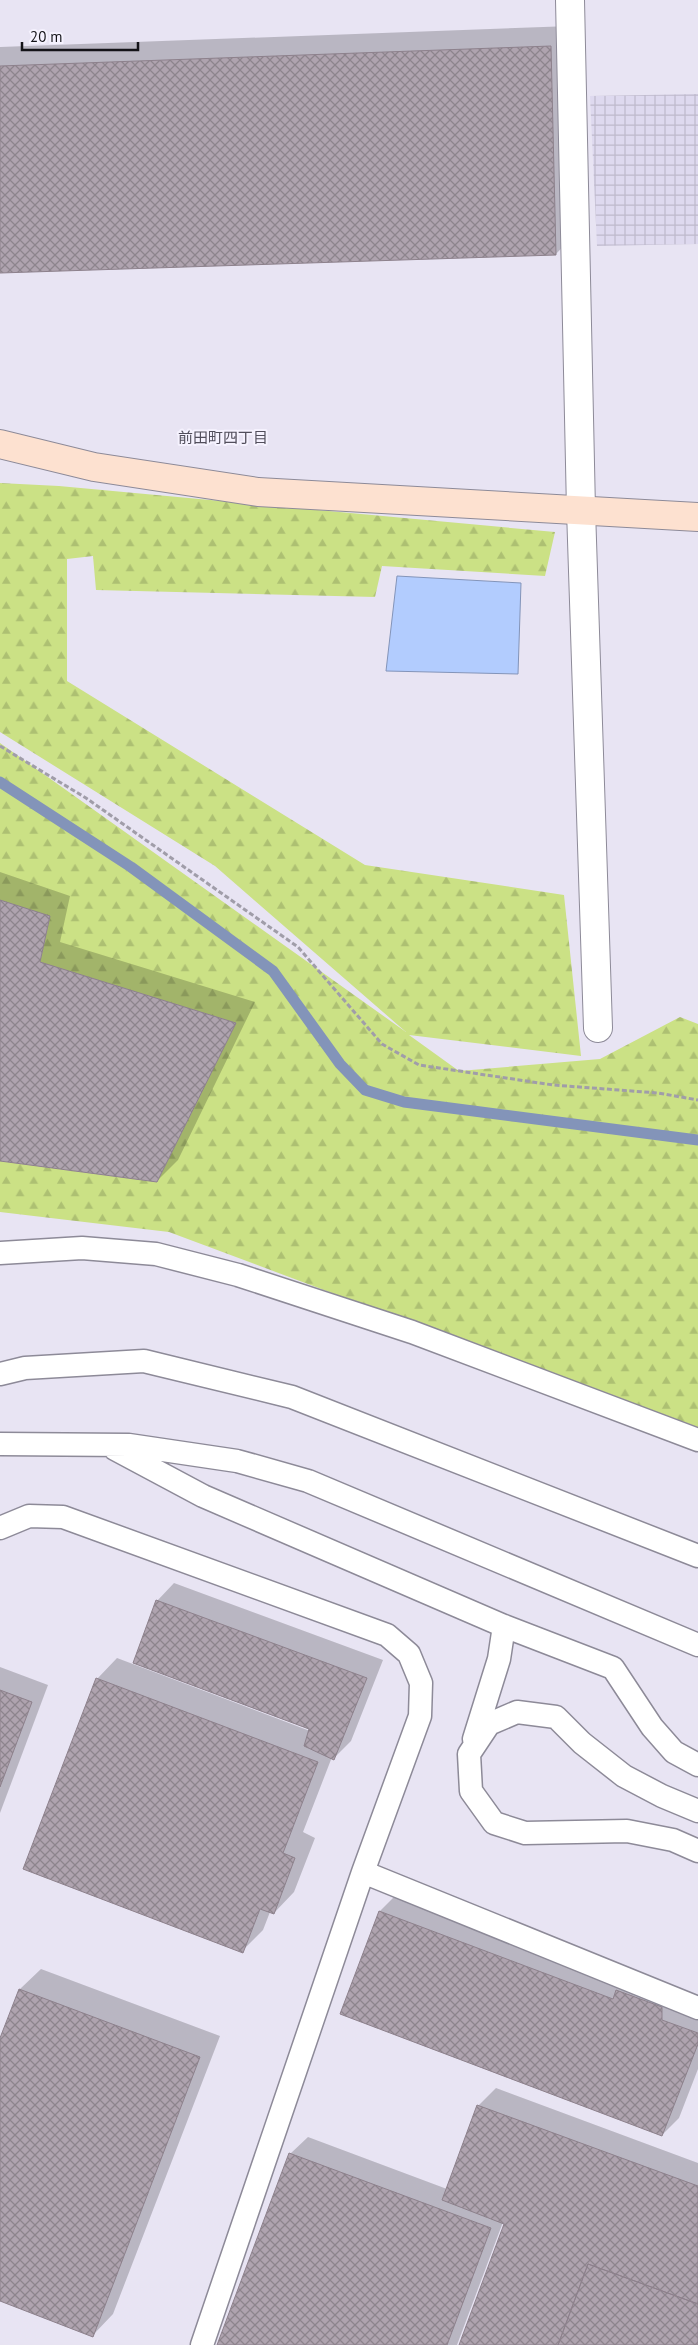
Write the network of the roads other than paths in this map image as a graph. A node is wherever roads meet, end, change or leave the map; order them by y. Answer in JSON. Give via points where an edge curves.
{"nodes":[{"id":1,"x":570,"y":0,"type":"edge"},
{"id":2,"x":0,"y":444,"type":"edge"},
{"id":3,"x":581,"y":510,"type":"junction"},
{"id":4,"x":698,"y":517,"type":"edge"},
{"id":5,"x":598,"y":1028,"type":"dead end"},
{"id":6,"x":0,"y":1253,"type":"edge"},
{"id":7,"x":0,"y":1374,"type":"edge"},
{"id":8,"x":698,"y":1440,"type":"edge"},
{"id":9,"x":0,"y":1444,"type":"edge"},
{"id":10,"x":106,"y":1444,"type":"junction"},
{"id":11,"x":0,"y":1528,"type":"edge"},
{"id":12,"x":698,"y":1556,"type":"edge"},
{"id":13,"x":504,"y":1626,"type":"junction"},
{"id":14,"x":698,"y":1645,"type":"edge"},
{"id":15,"x":469,"y":1754,"type":"junction"},
{"id":16,"x":698,"y":1766,"type":"edge"},
{"id":17,"x":698,"y":1811,"type":"edge"},
{"id":18,"x":698,"y":1851,"type":"edge"},
{"id":19,"x":363,"y":1872,"type":"junction"},
{"id":20,"x":698,"y":2008,"type":"edge"},
{"id":21,"x":202,"y":2345,"type":"edge"}],
"edges":[{"from":1,"to":3,"type":"street"},
{"from":2,"to":3,"type":"street","via":[[94,467],[258,492]]},
{"from":3,"to":4,"type":"street"},
{"from":3,"to":5,"type":"street"},
{"from":6,"to":8,"type":"lane","via":[[82,1248],[147,1253],[238,1275],[412,1332]]},
{"from":7,"to":12,"type":"lane","via":[[25,1368],[144,1361],[292,1397]]},
{"from":9,"to":10,"type":"lane"},
{"from":10,"to":13,"type":"lane","via":[[203,1496]]},
{"from":10,"to":14,"type":"lane","via":[[237,1461],[308,1481]]},
{"from":11,"to":19,"type":"lane","via":[[29,1516],[63,1517],[387,1635],[409,1654],[421,1683],[420,1716]]},
{"from":13,"to":15,"type":"lane","via":[[500,1659]]},
{"from":13,"to":16,"type":"lane","via":[[613,1668],[652,1727],[674,1752]]},
{"from":15,"to":17,"type":"lane","via":[[489,1724],[517,1712],[556,1717],[582,1743],[624,1776]]},
{"from":15,"to":18,"type":"lane","via":[[471,1791],[494,1823],[526,1833],[627,1830],[672,1840]]},
{"from":19,"to":20,"type":"lane"},
{"from":19,"to":21,"type":"lane"}]}
